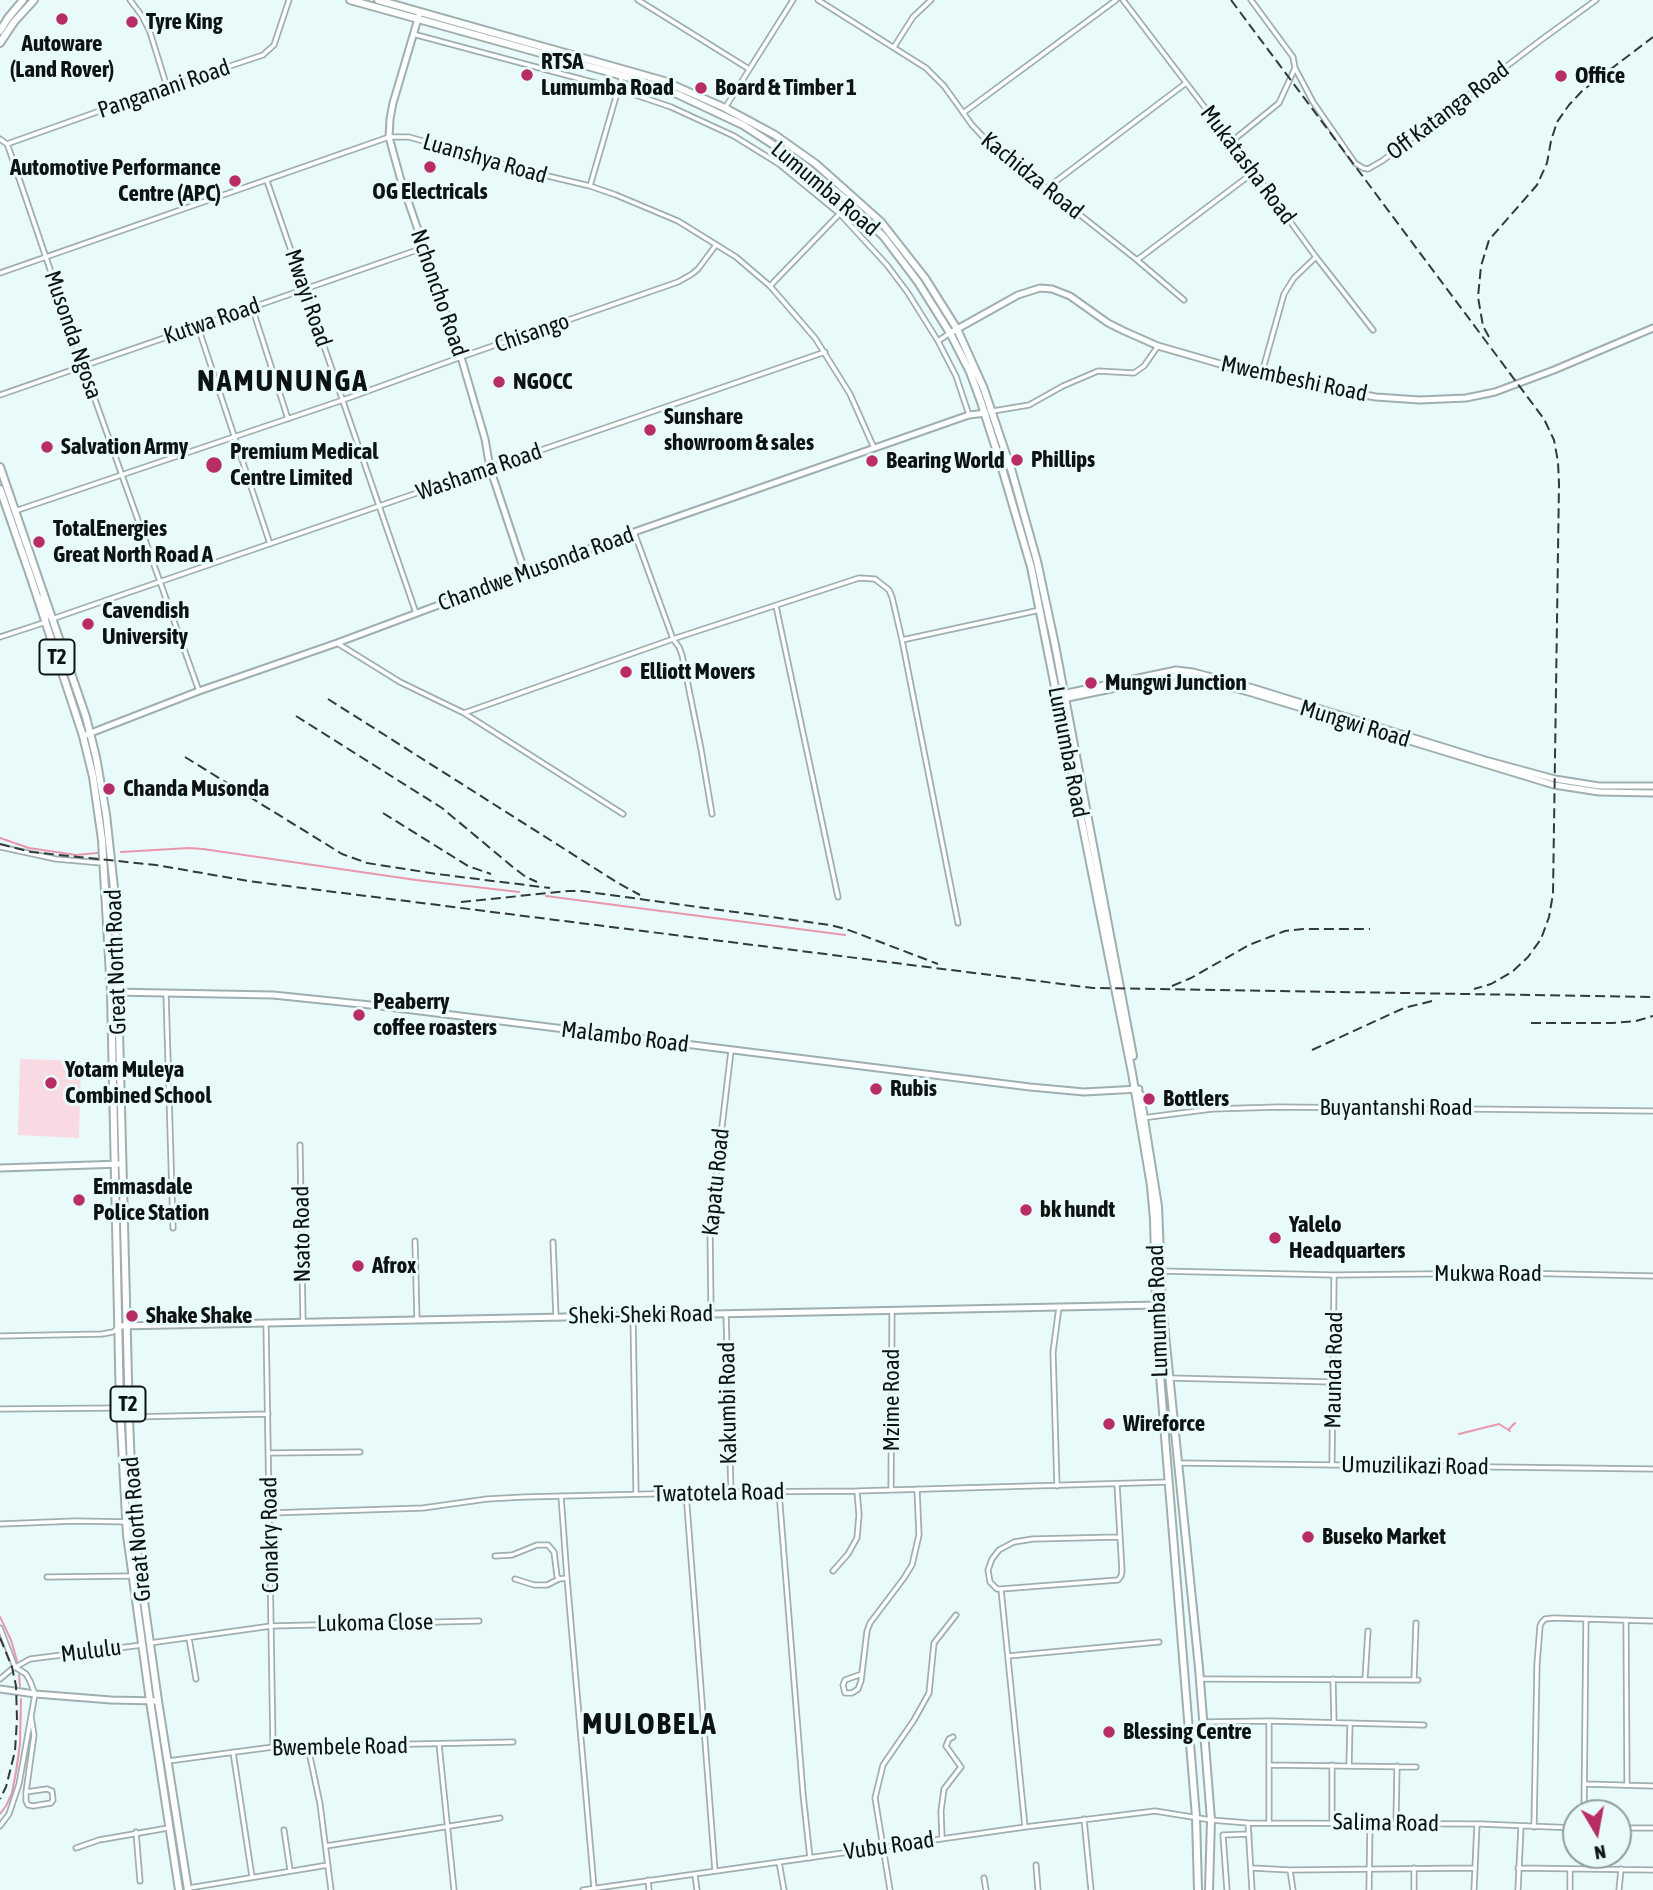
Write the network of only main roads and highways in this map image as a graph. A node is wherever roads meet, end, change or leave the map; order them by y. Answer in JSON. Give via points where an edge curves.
{"nodes":[{"id":1,"x":23,"y":0,"type":"edge"},
{"id":2,"x":34,"y":0,"type":"edge"},
{"id":3,"x":350,"y":0,"type":"edge"},
{"id":4,"x":378,"y":0,"type":"edge"},
{"id":5,"x":419,"y":15,"type":"junction"},
{"id":6,"x":0,"y":31,"type":"edge"},
{"id":7,"x":0,"y":43,"type":"edge"},
{"id":8,"x":724,"y":111,"type":"junction"},
{"id":9,"x":954,"y":331,"type":"junction"},
{"id":10,"x":989,"y":412,"type":"junction"},
{"id":11,"x":0,"y":467,"type":"edge"},
{"id":12,"x":0,"y":489,"type":"edge"},
{"id":13,"x":12,"y":512,"type":"junction"},
{"id":14,"x":49,"y":620,"type":"junction"},
{"id":15,"x":1061,"y":697,"type":"junction"},
{"id":16,"x":87,"y":735,"type":"junction"},
{"id":17,"x":114,"y":992,"type":"junction"},
{"id":18,"x":1159,"y":1305,"type":"junction"},
{"id":19,"x":123,"y":1326,"type":"junction"},
{"id":20,"x":129,"y":1522,"type":"junction"},
{"id":21,"x":188,"y":1889,"type":"edge"},
{"id":22,"x":179,"y":1890,"type":"edge"},
{"id":23,"x":1198,"y":1890,"type":"edge"},
{"id":24,"x":1209,"y":1890,"type":"edge"}],
"edges":[{"from":1,"to":6,"type":"main road"},
{"from":2,"to":7,"type":"main road"},
{"from":3,"to":5,"type":"main road","name":"Lumumba Road"},
{"from":4,"to":5,"type":"main road","name":"Lumumba Road"},
{"from":5,"to":8,"type":"main road","name":"Lumumba Road"},
{"from":5,"to":8,"type":"main road","name":"Lumumba Road","via":[[664,81]]},
{"from":8,"to":9,"type":"main road","name":"Lumumba Road","via":[[787,152],[850,203],[884,237]]},
{"from":8,"to":9,"type":"main road","name":"Lumumba Road","via":[[775,135],[871,212],[925,278]]},
{"from":9,"to":10,"type":"main road","name":"Lumumba Road"},
{"from":10,"to":15,"type":"main road","name":"Lumumba Road"},
{"from":10,"to":15,"type":"main road","name":"Lumumba Road","via":[[1037,561]]},
{"from":11,"to":13,"type":"main road","name":"Great North Road","number":"T2"},
{"from":12,"to":13,"type":"main road","name":"Great North Road","number":"T2"},
{"from":13,"to":14,"type":"main road","name":"Great North Road","number":"T2"},
{"from":13,"to":14,"type":"main road","name":"Great North Road","number":"T2","via":[[43,590]]},
{"from":14,"to":16,"type":"main road","name":"Great North Road","number":"T2"},
{"from":15,"to":18,"type":"main road","name":"Lumumba Road","via":[[1142,1118]]},
{"from":16,"to":17,"type":"main road","name":"Great North Road","number":"T2","via":[[104,863]]},
{"from":16,"to":17,"type":"main road","name":"Great North Road","number":"T2","via":[[102,784],[111,849]]},
{"from":17,"to":19,"type":"main road","name":"Great North Road","number":"T2"},
{"from":17,"to":19,"type":"main road","name":"Great North Road","number":"T2","via":[[114,1164]]},
{"from":18,"to":23,"type":"main road","name":"Lumumba Road"},
{"from":18,"to":24,"type":"main road","name":"Lumumba Road","via":[[1200,1679],[1211,1821]]},
{"from":19,"to":20,"type":"main road","name":"Great North Road","number":"T2"},
{"from":19,"to":20,"type":"main road","name":"Great North Road","number":"T2","via":[[120,1408]]},
{"from":20,"to":21,"type":"main road","name":"Great North Road","number":"T2"},
{"from":20,"to":22,"type":"main road","name":"Great North Road","number":"T2","via":[[132,1576]]}]}
